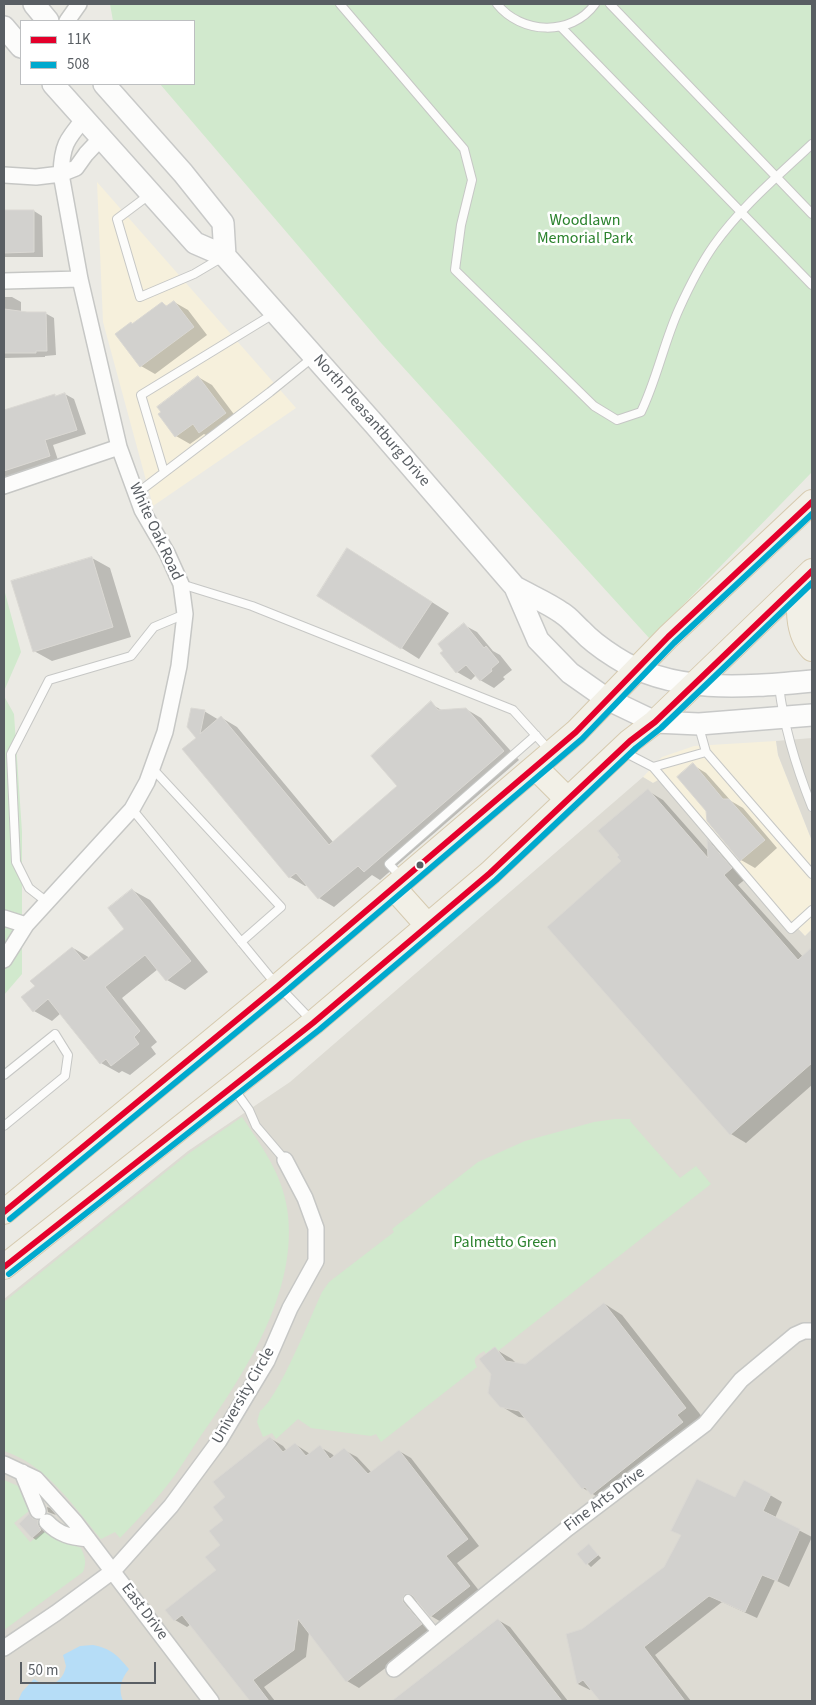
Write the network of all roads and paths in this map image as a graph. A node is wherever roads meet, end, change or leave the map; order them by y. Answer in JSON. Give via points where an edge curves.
{"nodes":[{"id":1,"x":34,"y":4,"type":"edge"},
{"id":2,"x":79,"y":4,"type":"edge"},
{"id":3,"x":340,"y":4,"type":"edge"},
{"id":4,"x":497,"y":4,"type":"edge"},
{"id":5,"x":595,"y":4,"type":"edge"},
{"id":6,"x":610,"y":4,"type":"edge"},
{"id":7,"x":47,"y":20,"type":"edge"},
{"id":8,"x":68,"y":20,"type":"edge"},
{"id":9,"x":4,"y":27,"type":"edge"},
{"id":10,"x":561,"y":27,"type":"junction"},
{"id":11,"x":20,"y":46,"type":"edge"},
{"id":12,"x":54,"y":85,"type":"edge"},
{"id":13,"x":105,"y":85,"type":"edge"},
{"id":14,"x":84,"y":119,"type":"junction"},
{"id":15,"x":101,"y":138,"type":"junction"},
{"id":16,"x":812,"y":144,"type":"edge"},
{"id":17,"x":61,"y":174,"type":"junction"},
{"id":18,"x":4,"y":175,"type":"edge"},
{"id":19,"x":777,"y":177,"type":"junction"},
{"id":20,"x":151,"y":193,"type":"junction"},
{"id":21,"x":740,"y":212,"type":"junction"},
{"id":22,"x":812,"y":214,"type":"edge"},
{"id":23,"x":225,"y":256,"type":"junction"},
{"id":24,"x":80,"y":279,"type":"junction"},
{"id":25,"x":4,"y":281,"type":"edge"},
{"id":26,"x":812,"y":285,"type":"edge"},
{"id":27,"x":276,"y":312,"type":"junction"},
{"id":28,"x":314,"y":356,"type":"junction"},
{"id":29,"x":120,"y":447,"type":"junction"},
{"id":30,"x":164,"y":472,"type":"junction"},
{"id":31,"x":4,"y":486,"type":"edge"},
{"id":32,"x":136,"y":494,"type":"junction"},
{"id":33,"x":812,"y":502,"type":"edge"},
{"id":34,"x":806,"y":577,"type":"edge"},
{"id":35,"x":181,"y":584,"type":"junction"},
{"id":36,"x":515,"y":587,"type":"junction"},
{"id":37,"x":185,"y":614,"type":"junction"},
{"id":38,"x":812,"y":649,"type":"edge"},
{"id":39,"x":637,"y":669,"type":"junction"},
{"id":40,"x":812,"y":681,"type":"edge"},
{"id":41,"x":694,"y":684,"type":"junction"},
{"id":42,"x":779,"y":684,"type":"junction"},
{"id":43,"x":607,"y":699,"type":"junction"},
{"id":44,"x":812,"y":715,"type":"edge"},
{"id":45,"x":783,"y":718,"type":"junction"},
{"id":46,"x":655,"y":722,"type":"junction"},
{"id":47,"x":699,"y":724,"type":"junction"},
{"id":48,"x":622,"y":750,"type":"junction"},
{"id":49,"x":541,"y":752,"type":"junction"},
{"id":50,"x":706,"y":752,"type":"junction"},
{"id":51,"x":653,"y":767,"type":"junction"},
{"id":52,"x":152,"y":768,"type":"junction"},
{"id":53,"x":568,"y":800,"type":"junction"},
{"id":54,"x":812,"y":807,"type":"edge"},
{"id":55,"x":132,"y":809,"type":"junction"},
{"id":56,"x":812,"y":874,"type":"edge"},
{"id":57,"x":398,"y":883,"type":"junction"},
{"id":58,"x":47,"y":902,"type":"junction"},
{"id":59,"x":812,"y":910,"type":"edge"},
{"id":60,"x":4,"y":918,"type":"edge"},
{"id":61,"x":26,"y":925,"type":"junction"},
{"id":62,"x":428,"y":926,"type":"junction"},
{"id":63,"x":241,"y":942,"type":"junction"},
{"id":64,"x":4,"y":960,"type":"edge"},
{"id":65,"x":278,"y":986,"type":"junction"},
{"id":66,"x":313,"y":1023,"type":"junction"},
{"id":67,"x":4,"y":1075,"type":"edge"},
{"id":68,"x":231,"y":1086,"type":"junction"},
{"id":69,"x":4,"y":1126,"type":"edge"},
{"id":70,"x":285,"y":1160,"type":"joint"},
{"id":71,"x":4,"y":1212,"type":"edge"},
{"id":72,"x":5,"y":1265,"type":"edge"},
{"id":73,"x":812,"y":1331,"type":"edge"},
{"id":74,"x":4,"y":1464,"type":"edge"},
{"id":75,"x":22,"y":1472,"type":"junction"},
{"id":76,"x":88,"y":1539,"type":"junction"},
{"id":77,"x":113,"y":1571,"type":"junction"},
{"id":78,"x":408,"y":1599,"type":"dead end"},
{"id":79,"x":437,"y":1634,"type":"junction"},
{"id":80,"x":4,"y":1648,"type":"edge"},
{"id":81,"x":394,"y":1669,"type":"dead end"},
{"id":82,"x":212,"y":1701,"type":"edge"}],
"edges":[{"from":1,"to":7,"type":"main road"},
{"from":2,"to":8,"type":"street"},
{"from":3,"to":21,"type":"lane","via":[[464,149],[472,180],[461,224],[455,270],[594,406],[617,420],[641,412],[664,347],[695,276]]},
{"from":4,"to":10,"type":"lane","via":[[521,23],[540,28]]},
{"from":5,"to":10,"type":"lane","via":[[577,20]]},
{"from":6,"to":19,"type":"lane"},
{"from":9,"to":11,"type":"main road"},
{"from":10,"to":21,"type":"lane"},
{"from":12,"to":14,"type":"main road","name":"North Pleasantburg Drive"},
{"from":13,"to":23,"type":"main road","via":[[223,223]]},
{"from":14,"to":15,"type":"main road","name":"North Pleasantburg Drive"},
{"from":14,"to":17,"type":"street","name":"White Oak Road","via":[[68,138]]},
{"from":15,"to":17,"type":"street","via":[[76,168]]},
{"from":15,"to":20,"type":"main road","name":"North Pleasantburg Drive"},
{"from":16,"to":19,"type":"lane"},
{"from":17,"to":18,"type":"street","via":[[36,177]]},
{"from":17,"to":24,"type":"street","name":"White Oak Road"},
{"from":19,"to":21,"type":"lane"},
{"from":19,"to":22,"type":"lane"},
{"from":20,"to":23,"type":"main road","name":"North Pleasantburg Drive","via":[[195,243]]},
{"from":20,"to":23,"type":"lane","via":[[118,219],[140,297],[194,274]]},
{"from":21,"to":26,"type":"lane"},
{"from":23,"to":27,"type":"main road","name":"North Pleasantburg Drive"},
{"from":24,"to":25,"type":"street"},
{"from":24,"to":29,"type":"street","name":"White Oak Road"},
{"from":27,"to":28,"type":"main road","name":"North Pleasantburg Drive"},
{"from":27,"to":30,"type":"lane","via":[[141,395]]},
{"from":28,"to":30,"type":"lane"},
{"from":28,"to":36,"type":"main road","name":"North Pleasantburg Drive"},
{"from":29,"to":31,"type":"street"},
{"from":29,"to":32,"type":"street","name":"White Oak Road"},
{"from":30,"to":32,"type":"lane"},
{"from":32,"to":35,"type":"street","name":"White Oak Road"},
{"from":33,"to":39,"type":"main road"},
{"from":34,"to":38,"type":"main road","via":[[798,609],[806,642]]},
{"from":34,"to":41,"type":"main road"},
{"from":35,"to":37,"type":"street","name":"White Oak Road"},
{"from":35,"to":49,"type":"lane","via":[[252,606],[513,710]]},
{"from":36,"to":39,"type":"main road","name":"North Pleasantburg Drive","via":[[563,613],[583,633]]},
{"from":36,"to":43,"type":"main road","name":"North Pleasantburg Drive","via":[[538,640],[570,673]]},
{"from":37,"to":52,"type":"street","name":"White Oak Road","via":[[179,666],[165,732]]},
{"from":37,"to":58,"type":"lane","via":[[154,627],[131,656],[49,680],[11,754],[16,862],[29,888]]},
{"from":39,"to":41,"type":"main road","name":"North Pleasantburg Drive"},
{"from":39,"to":43,"type":"main road"},
{"from":40,"to":42,"type":"main road","name":"North Pleasantburg Drive"},
{"from":41,"to":42,"type":"main road","name":"North Pleasantburg Drive"},
{"from":41,"to":46,"type":"main road"},
{"from":42,"to":45,"type":"lane"},
{"from":43,"to":46,"type":"main road","name":"North Pleasantburg Drive"},
{"from":43,"to":49,"type":"main road","via":[[576,732]]},
{"from":44,"to":45,"type":"main road","name":"North Pleasantburg Drive"},
{"from":45,"to":47,"type":"main road","name":"North Pleasantburg Drive"},
{"from":45,"to":54,"type":"lane"},
{"from":46,"to":47,"type":"main road","name":"North Pleasantburg Drive"},
{"from":46,"to":48,"type":"main road"},
{"from":47,"to":50,"type":"lane"},
{"from":48,"to":51,"type":"lane"},
{"from":48,"to":53,"type":"main road"},
{"from":49,"to":53,"type":"main road"},
{"from":49,"to":57,"type":"main road"},
{"from":49,"to":57,"type":"lane","via":[[389,864]]},
{"from":50,"to":51,"type":"lane"},
{"from":50,"to":56,"type":"lane"},
{"from":51,"to":59,"type":"lane","via":[[791,929]]},
{"from":52,"to":55,"type":"street","name":"White Oak Road"},
{"from":52,"to":63,"type":"lane","via":[[281,907]]},
{"from":53,"to":62,"type":"main road","via":[[490,874]]},
{"from":55,"to":58,"type":"street","name":"White Oak Road"},
{"from":55,"to":63,"type":"lane"},
{"from":57,"to":62,"type":"main road"},
{"from":57,"to":65,"type":"main road"},
{"from":58,"to":61,"type":"street","name":"White Oak Road"},
{"from":60,"to":61,"type":"street"},
{"from":61,"to":64,"type":"street","name":"White Oak Road"},
{"from":62,"to":66,"type":"main road"},
{"from":63,"to":65,"type":"lane"},
{"from":65,"to":66,"type":"lane"},
{"from":65,"to":71,"type":"main road"},
{"from":66,"to":68,"type":"main road"},
{"from":67,"to":69,"type":"lane","via":[[55,1034],[68,1055],[65,1076]]},
{"from":68,"to":70,"type":"lane","name":"University Circle","via":[[249,1110],[256,1126]]},
{"from":68,"to":72,"type":"main road"},
{"from":70,"to":77,"type":"street","name":"University Circle","via":[[316,1228],[316,1261],[290,1308],[267,1361],[219,1440],[171,1506]]},
{"from":73,"to":79,"type":"street","name":"Fine Arts Drive","via":[[795,1336],[741,1380],[705,1424],[568,1528]]},
{"from":74,"to":75,"type":"street","name":"East Drive"},
{"from":75,"to":76,"type":"street","name":"East Drive","via":[[36,1479]]},
{"from":75,"to":76,"type":"street","via":[[42,1517],[66,1536]]},
{"from":76,"to":77,"type":"street","name":"East Drive"},
{"from":77,"to":80,"type":"street","name":"University Circle"},
{"from":77,"to":82,"type":"street","name":"East Drive"},
{"from":78,"to":79,"type":"lane"},
{"from":79,"to":81,"type":"street","name":"Fine Arts Drive"}]}
